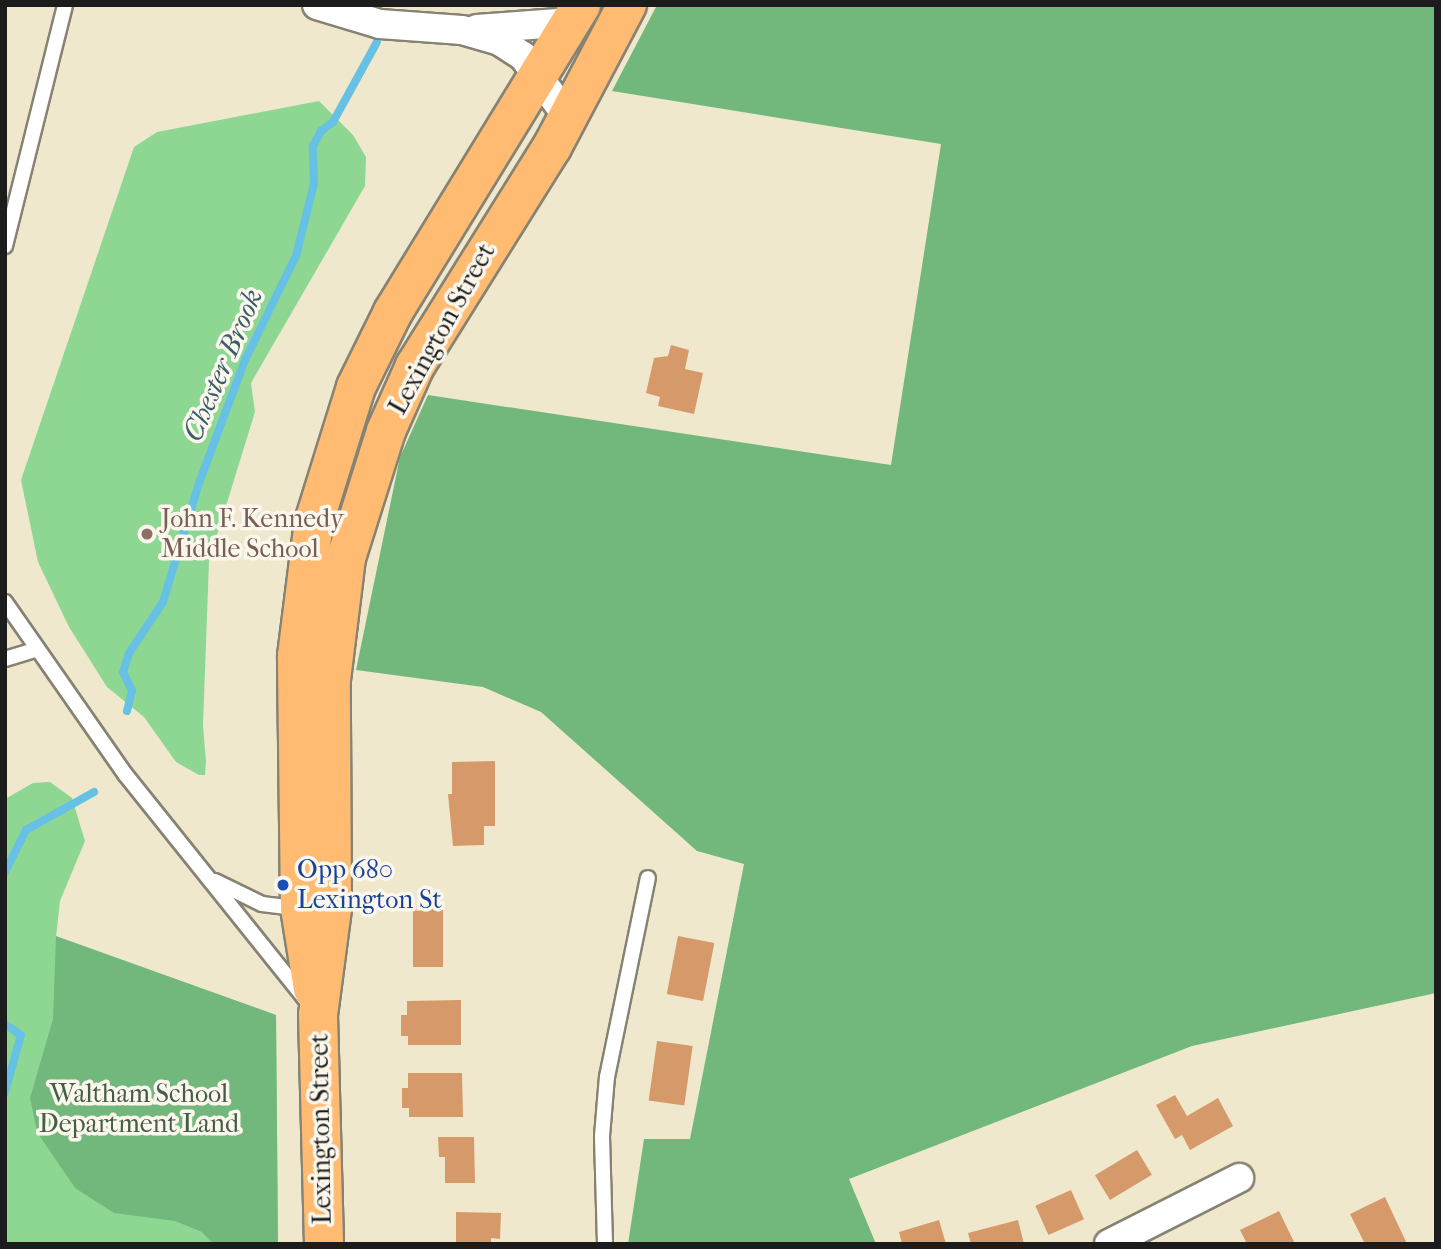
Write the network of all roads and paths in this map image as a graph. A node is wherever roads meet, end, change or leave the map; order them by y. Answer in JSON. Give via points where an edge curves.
{"nodes":[{"id":1,"x":65,"y":5,"type":"edge"},
{"id":2,"x":317,"y":5,"type":"edge"},
{"id":3,"x":627,"y":5,"type":"edge"},
{"id":4,"x":576,"y":14,"type":"edge"},
{"id":5,"x":462,"y":30,"type":"junction"},
{"id":6,"x":537,"y":80,"type":"junction"},
{"id":7,"x":567,"y":116,"type":"junction"},
{"id":8,"x":5,"y":246,"type":"edge"},
{"id":9,"x":5,"y":602,"type":"edge"},
{"id":10,"x":35,"y":650,"type":"junction"},
{"id":11,"x":5,"y":659,"type":"edge"},
{"id":12,"x":204,"y":874,"type":"junction"},
{"id":13,"x":648,"y":878,"type":"dead end"},
{"id":14,"x":316,"y":908,"type":"junction"},
{"id":15,"x":318,"y":1015,"type":"junction"},
{"id":16,"x":1239,"y":1178,"type":"dead end"},
{"id":17,"x":324,"y":1244,"type":"edge"},
{"id":18,"x":605,"y":1244,"type":"edge"},
{"id":19,"x":1109,"y":1244,"type":"edge"}],
"edges":[{"from":1,"to":8,"type":"lane"},
{"from":2,"to":5,"type":"street","via":[[380,24]]},
{"from":3,"to":7,"type":"main road","name":"Lexington Street"},
{"from":4,"to":5,"type":"street"},
{"from":4,"to":6,"type":"main road","name":"Lexington Street"},
{"from":5,"to":6,"type":"street","via":[[498,40],[523,57]]},
{"from":6,"to":7,"type":"street"},
{"from":6,"to":14,"type":"main road","name":"Lexington Street","via":[[393,312],[356,387],[332,455],[312,535],[297,656]]},
{"from":7,"to":14,"type":"main road","name":"Lexington Street","via":[[415,366],[364,494],[346,558],[331,680]]},
{"from":9,"to":10,"type":"lane"},
{"from":10,"to":11,"type":"lane"},
{"from":10,"to":12,"type":"lane"},
{"from":12,"to":14,"type":"lane","via":[[262,904]]},
{"from":12,"to":15,"type":"lane"},
{"from":13,"to":18,"type":"lane","via":[[607,1077],[601,1136]]},
{"from":14,"to":15,"type":"main road","name":"Lexington Street"},
{"from":15,"to":17,"type":"main road","name":"Lexington Street"},
{"from":16,"to":19,"type":"street"}]}
